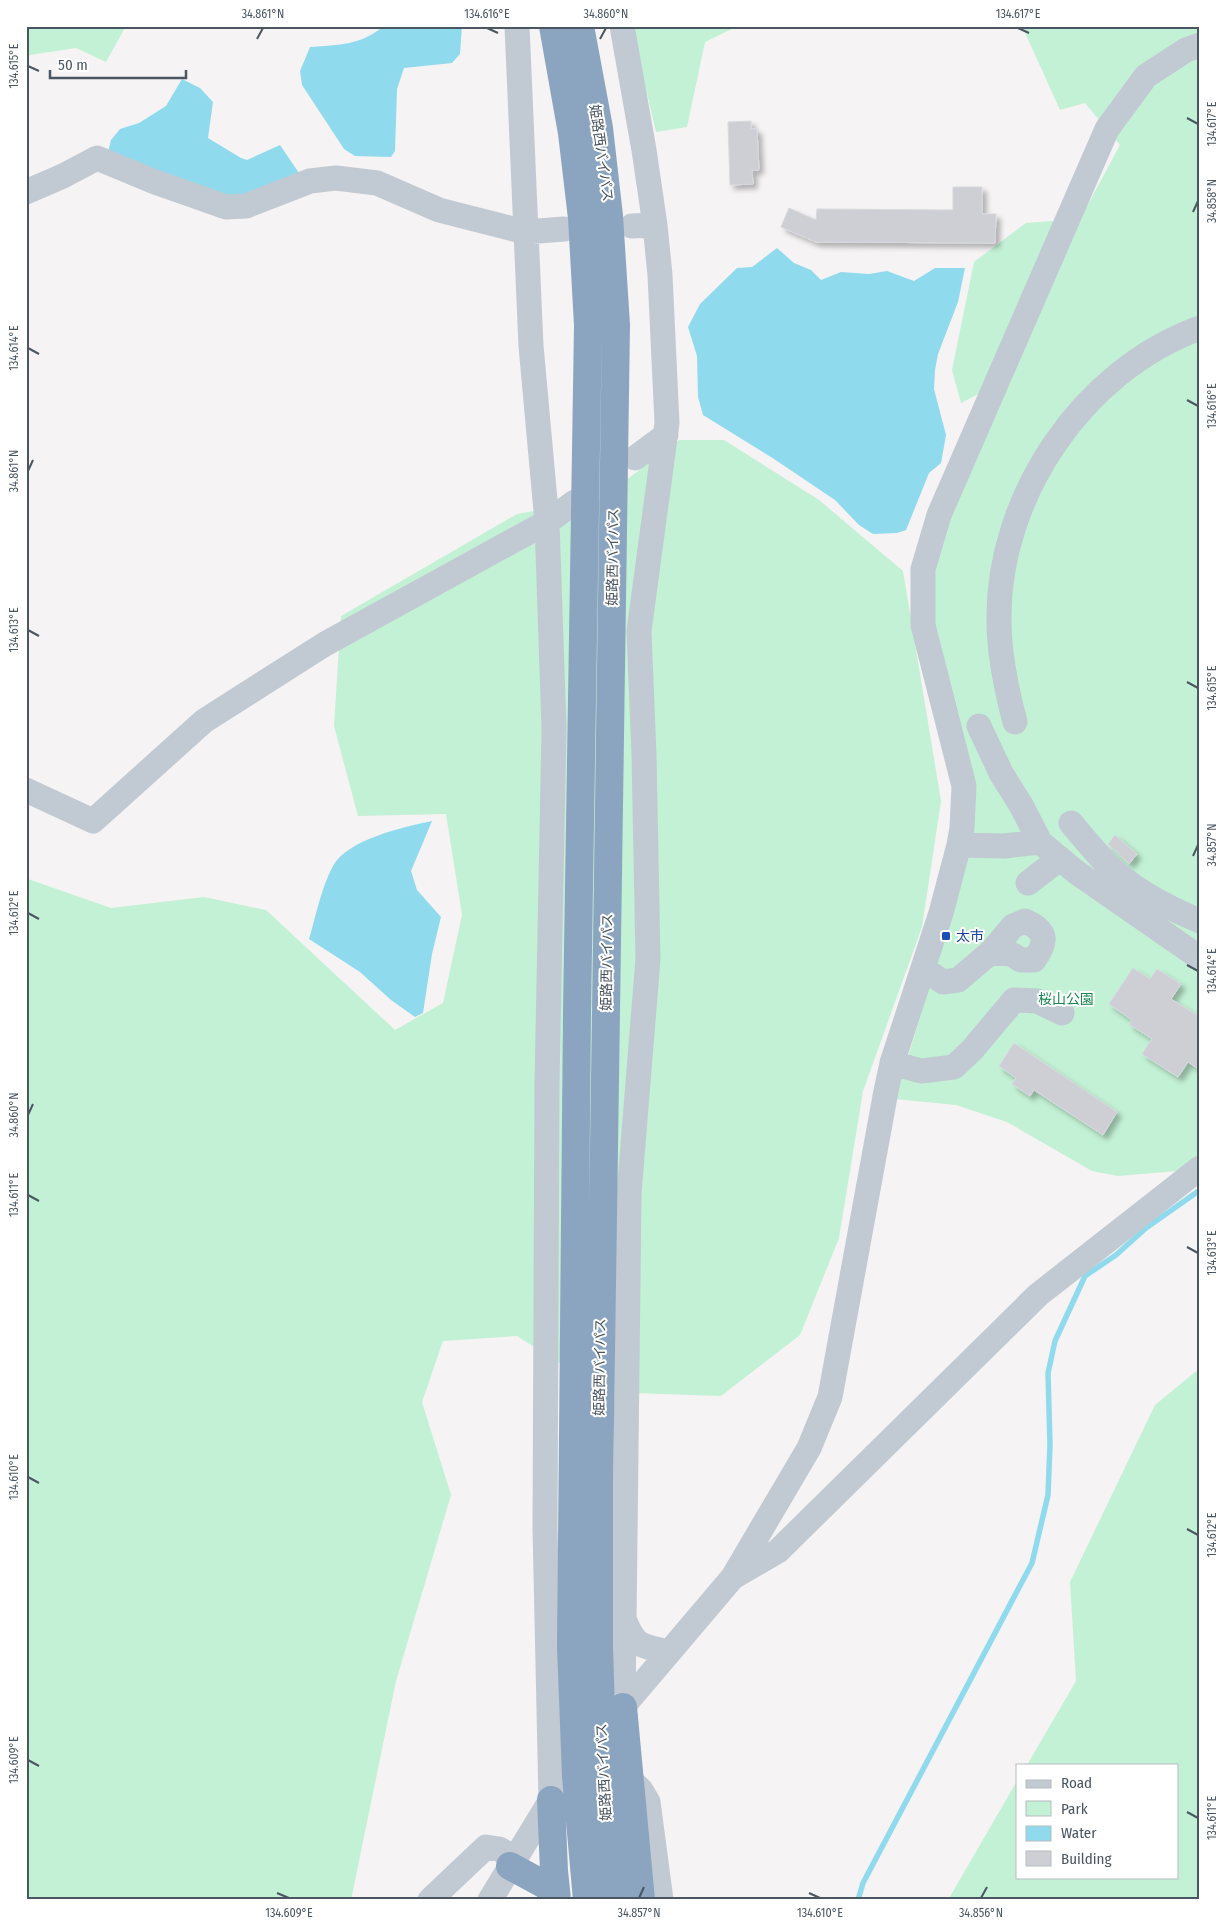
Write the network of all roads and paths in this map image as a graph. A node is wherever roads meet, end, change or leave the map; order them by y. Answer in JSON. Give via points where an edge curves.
{"nodes":[{"id":1,"x":517,"y":26,"type":"edge"},
{"id":2,"x":553,"y":26,"type":"edge"},
{"id":3,"x":580,"y":26,"type":"edge"},
{"id":4,"x":622,"y":26,"type":"edge"},
{"id":5,"x":1200,"y":45,"type":"edge"},
{"id":6,"x":26,"y":192,"type":"edge"},
{"id":7,"x":564,"y":230,"type":"dead end"},
{"id":8,"x":525,"y":232,"type":"junction"},
{"id":9,"x":1200,"y":328,"type":"edge"},
{"id":10,"x":666,"y":435,"type":"junction"},
{"id":11,"x":635,"y":458,"type":"dead end"},
{"id":12,"x":575,"y":502,"type":"dead end"},
{"id":13,"x":547,"y":522,"type":"junction"},
{"id":14,"x":1015,"y":722,"type":"dead end"},
{"id":15,"x":979,"y":726,"type":"dead end"},
{"id":16,"x":26,"y":790,"type":"edge"},
{"id":17,"x":1071,"y":824,"type":"dead end"},
{"id":18,"x":1040,"y":842,"type":"junction"},
{"id":19,"x":959,"y":845,"type":"junction"},
{"id":20,"x":1058,"y":859,"type":"junction"},
{"id":21,"x":1028,"y":883,"type":"dead end"},
{"id":22,"x":1200,"y":921,"type":"edge"},
{"id":23,"x":991,"y":952,"type":"dead end"},
{"id":24,"x":1200,"y":958,"type":"edge"},
{"id":25,"x":924,"y":969,"type":"junction"},
{"id":26,"x":1062,"y":1013,"type":"dead end"},
{"id":27,"x":892,"y":1063,"type":"junction"},
{"id":28,"x":1200,"y":1168,"type":"edge"},
{"id":29,"x":733,"y":1577,"type":"junction"},
{"id":30,"x":624,"y":1619,"type":"junction"},
{"id":31,"x":669,"y":1652,"type":"junction"},
{"id":32,"x":623,"y":1707,"type":"junction"},
{"id":33,"x":550,"y":1721,"type":"junction"},
{"id":34,"x":594,"y":1740,"type":"junction"},
{"id":35,"x":575,"y":1766,"type":"junction"},
{"id":36,"x":630,"y":1790,"type":"junction"},
{"id":37,"x":551,"y":1800,"type":"junction"},
{"id":38,"x":513,"y":1862,"type":"junction"},
{"id":39,"x":430,"y":1900,"type":"edge"},
{"id":40,"x":490,"y":1900,"type":"edge"},
{"id":41,"x":556,"y":1900,"type":"edge"},
{"id":42,"x":587,"y":1900,"type":"edge"},
{"id":43,"x":614,"y":1900,"type":"edge"},
{"id":44,"x":641,"y":1900,"type":"edge"},
{"id":45,"x":661,"y":1900,"type":"edge"}],
"edges":[{"from":1,"to":8,"type":"street"},
{"from":2,"to":42,"type":"highway","name":"姫路西バイパス","via":[[572,133],[582,218],[588,325],[571,1648],[576,1776]]},
{"from":3,"to":43,"type":"highway","name":"姫路西バイパス","via":[[599,128],[616,325],[599,1647],[603,1776]]},
{"from":4,"to":10,"type":"street","via":[[644,150],[643,225],[660,275]]},
{"from":5,"to":19,"type":"street","via":[[1186,50],[1146,76],[1107,129],[939,515],[923,568],[923,625],[964,786]]},
{"from":6,"to":8,"type":"street","via":[[97,158],[226,207],[246,206],[310,181],[336,178],[377,183],[439,210]]},
{"from":7,"to":8,"type":"street"},
{"from":8,"to":13,"type":"street","via":[[531,346]]},
{"from":9,"to":14,"type":"street","via":[[1164,343],[1106,384],[1067,427],[1046,457],[1024,499],[1003,570],[998,619],[1001,657]]},
{"from":10,"to":11,"type":"street"},
{"from":10,"to":30,"type":"street","via":[[639,631],[648,959],[630,1194]]},
{"from":12,"to":13,"type":"street"},
{"from":13,"to":16,"type":"street","via":[[325,644],[204,721],[93,821]]},
{"from":13,"to":33,"type":"street","via":[[554,729],[547,1083],[545,1528]]},
{"from":15,"to":18,"type":"street"},
{"from":17,"to":22,"type":"street","via":[[1108,865],[1130,882],[1158,901]]},
{"from":18,"to":19,"type":"street","via":[[1004,846]]},
{"from":18,"to":20,"type":"street"},
{"from":19,"to":25,"type":"street"},
{"from":20,"to":21,"type":"street"},
{"from":20,"to":24,"type":"street"},
{"from":23,"to":25,"type":"street","via":[[958,980],[943,982]]},
{"from":25,"to":27,"type":"street"},
{"from":26,"to":27,"type":"street","via":[[1037,1001],[1014,1000],[954,1067],[921,1071]]},
{"from":27,"to":29,"type":"street","via":[[830,1397],[809,1448]]},
{"from":28,"to":29,"type":"street","via":[[1038,1294],[778,1550]]},
{"from":29,"to":31,"type":"street"},
{"from":30,"to":31,"type":"street","via":[[637,1642]]},
{"from":30,"to":32,"type":"street"},
{"from":31,"to":32,"type":"street"},
{"from":32,"to":34,"type":"street"},
{"from":32,"to":36,"type":"highway"},
{"from":33,"to":34,"type":"street","via":[[570,1734]]},
{"from":33,"to":37,"type":"street"},
{"from":34,"to":35,"type":"street"},
{"from":35,"to":36,"type":"street","via":[[615,1768]]},
{"from":35,"to":37,"type":"street"},
{"from":36,"to":44,"type":"highway"},
{"from":36,"to":45,"type":"street","via":[[641,1790],[648,1802]]},
{"from":37,"to":38,"type":"street"},
{"from":37,"to":41,"type":"highway"},
{"from":38,"to":39,"type":"street","via":[[499,1849],[486,1847]]},
{"from":38,"to":40,"type":"street"},
{"from":38,"to":41,"type":"highway","via":[[547,1886]]}]}
